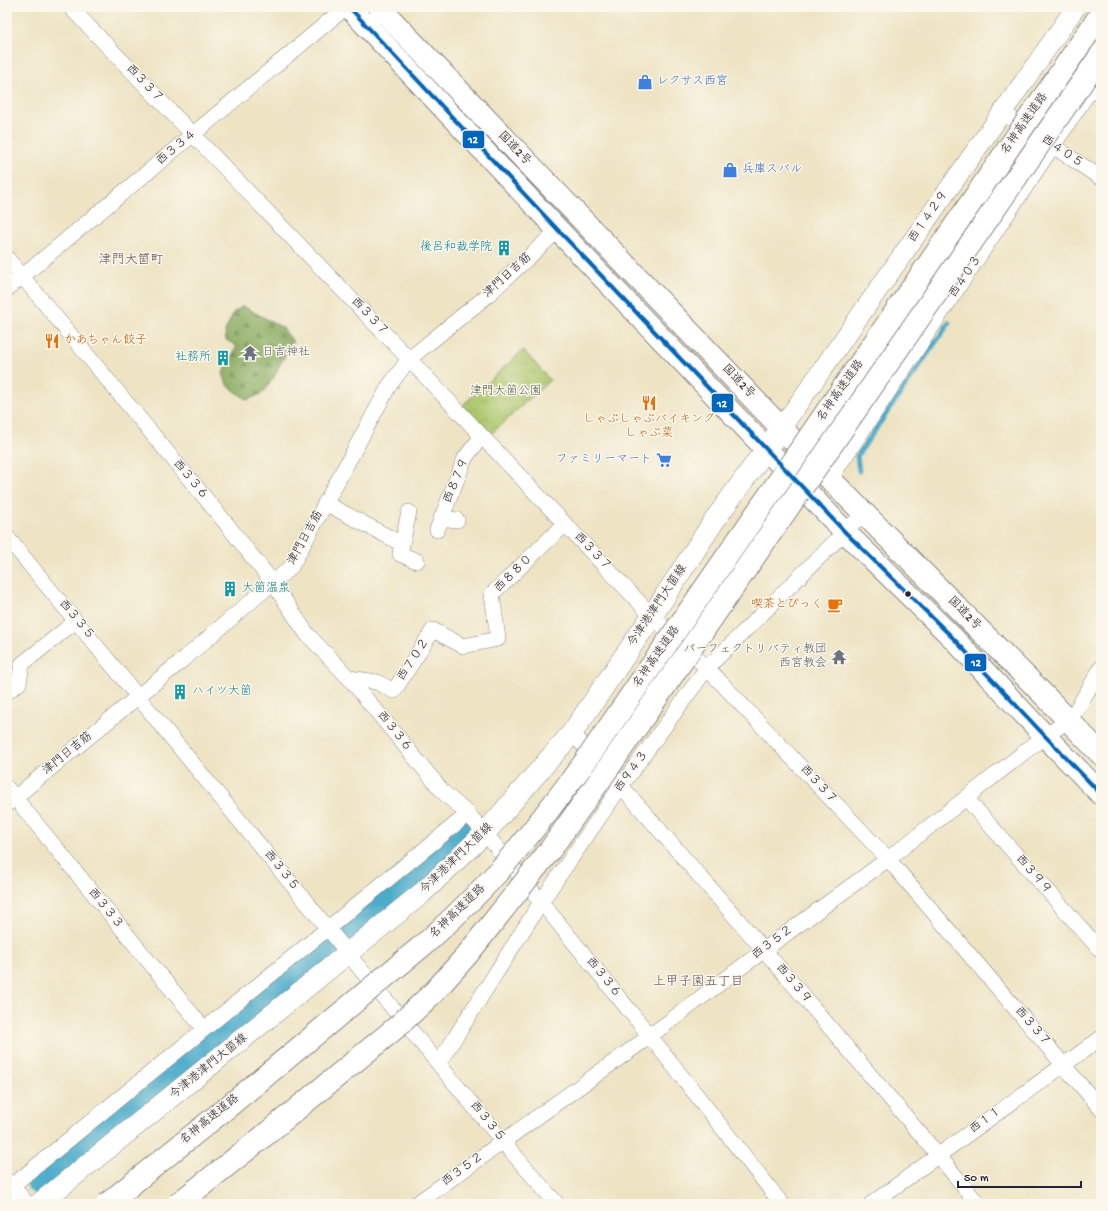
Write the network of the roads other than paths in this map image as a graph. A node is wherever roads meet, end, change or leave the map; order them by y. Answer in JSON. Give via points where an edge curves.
{"nodes":[{"id":1,"x":70,"y":7,"type":"edge"},
{"id":2,"x":347,"y":7,"type":"edge"},
{"id":3,"x":379,"y":7,"type":"edge"},
{"id":4,"x":1076,"y":7,"type":"edge"},
{"id":5,"x":1101,"y":14,"type":"edge"},
{"id":6,"x":1101,"y":55,"type":"edge"},
{"id":7,"x":1101,"y":74,"type":"edge"},
{"id":8,"x":1002,"y":112,"type":"junction"},
{"id":9,"x":193,"y":135,"type":"junction"},
{"id":10,"x":1054,"y":146,"type":"junction"},
{"id":11,"x":1101,"y":178,"type":"edge"},
{"id":12,"x":558,"y":230,"type":"junction"},
{"id":13,"x":7,"y":258,"type":"edge"},
{"id":14,"x":22,"y":277,"type":"junction"},
{"id":15,"x":7,"y":289,"type":"edge"},
{"id":16,"x":409,"y":358,"type":"junction"},
{"id":17,"x":782,"y":427,"type":"junction"},
{"id":18,"x":482,"y":436,"type":"junction"},
{"id":19,"x":767,"y":449,"type":"junction"},
{"id":20,"x":830,"y":479,"type":"junction"},
{"id":21,"x":326,"y":503,"type":"junction"},
{"id":22,"x":409,"y":512,"type":"dead end"},
{"id":23,"x":864,"y":513,"type":"junction"},
{"id":24,"x":457,"y":520,"type":"dead end"},
{"id":25,"x":565,"y":524,"type":"junction"},
{"id":26,"x":845,"y":532,"type":"junction"},
{"id":27,"x":7,"y":537,"type":"edge"},
{"id":28,"x":402,"y":544,"type":"junction"},
{"id":29,"x":417,"y":562,"type":"dead end"},
{"id":30,"x":273,"y":584,"type":"junction"},
{"id":31,"x":652,"y":616,"type":"junction"},
{"id":32,"x":76,"y":621,"type":"junction"},
{"id":33,"x":433,"y":630,"type":"joint"},
{"id":34,"x":707,"y":668,"type":"junction"},
{"id":35,"x":1101,"y":668,"type":"edge"},
{"id":36,"x":349,"y":678,"type":"junction"},
{"id":37,"x":7,"y":692,"type":"edge"},
{"id":38,"x":139,"y":696,"type":"junction"},
{"id":39,"x":1068,"y":721,"type":"junction"},
{"id":40,"x":572,"y":733,"type":"junction"},
{"id":41,"x":1045,"y":736,"type":"junction"},
{"id":42,"x":1101,"y":754,"type":"edge"},
{"id":43,"x":621,"y":786,"type":"junction"},
{"id":44,"x":1101,"y":794,"type":"edge"},
{"id":45,"x":10,"y":797,"type":"edge"},
{"id":46,"x":966,"y":798,"type":"junction"},
{"id":47,"x":468,"y":814,"type":"junction"},
{"id":48,"x":485,"y":833,"type":"junction"},
{"id":49,"x":888,"y":859,"type":"junction"},
{"id":50,"x":541,"y":902,"type":"junction"},
{"id":51,"x":337,"y":940,"type":"junction"},
{"id":52,"x":764,"y":950,"type":"junction"},
{"id":53,"x":1101,"y":951,"type":"edge"},
{"id":54,"x":204,"y":1029,"type":"junction"},
{"id":55,"x":650,"y":1036,"type":"junction"},
{"id":56,"x":1101,"y":1038,"type":"edge"},
{"id":57,"x":439,"y":1063,"type":"junction"},
{"id":58,"x":1064,"y":1065,"type":"junction"},
{"id":59,"x":1101,"y":1109,"type":"edge"},
{"id":60,"x":503,"y":1142,"type":"junction"},
{"id":61,"x":939,"y":1156,"type":"junction"},
{"id":62,"x":8,"y":1187,"type":"edge"},
{"id":63,"x":25,"y":1204,"type":"edge"},
{"id":64,"x":40,"y":1204,"type":"edge"},
{"id":65,"x":107,"y":1204,"type":"edge"},
{"id":66,"x":178,"y":1204,"type":"edge"},
{"id":67,"x":416,"y":1204,"type":"edge"},
{"id":68,"x":557,"y":1204,"type":"edge"},
{"id":69,"x":782,"y":1204,"type":"edge"},
{"id":70,"x":871,"y":1204,"type":"edge"},
{"id":71,"x":978,"y":1204,"type":"edge"}],
"edges":[{"from":1,"to":9,"type":"street","name":"西３３７"},
{"from":2,"to":9,"type":"street","name":"西３３４"},
{"from":2,"to":12,"type":"highway","name":"国道2号"},
{"from":3,"to":17,"type":"highway","name":"国道2号"},
{"from":4,"to":8,"type":"street","name":"西１４２９"},
{"from":5,"to":65,"type":"highway","name":"名神高速道路","bridge":true,"via":[[585,762],[532,831],[496,874],[428,941]]},
{"from":6,"to":66,"type":"highway","name":"名神高速道路","bridge":true,"via":[[602,777],[550,850],[467,955],[434,992],[398,1026]]},
{"from":7,"to":10,"type":"street","name":"西４０３"},
{"from":8,"to":10,"type":"street","name":"西４０５"},
{"from":8,"to":17,"type":"street","name":"西１４２９"},
{"from":9,"to":14,"type":"street","name":"西３３４"},
{"from":9,"to":16,"type":"street","name":"西３３７"},
{"from":10,"to":11,"type":"street","name":"西４０５"},
{"from":10,"to":20,"type":"street","name":"西４０３"},
{"from":12,"to":16,"type":"street","name":"津門日吉筋","via":[[488,295]]},
{"from":12,"to":19,"type":"highway","name":"国道2号"},
{"from":13,"to":14,"type":"street","name":"西３３６"},
{"from":14,"to":15,"type":"street","name":"西３３４"},
{"from":14,"to":30,"type":"street","name":"西３３６","via":[[220,516]]},
{"from":16,"to":18,"type":"street","name":"西３３７"},
{"from":16,"to":21,"type":"street","name":"津門日吉筋","via":[[389,386]]},
{"from":17,"to":19,"type":"main road","name":"今津港津門大箇線"},
{"from":17,"to":20,"type":"highway","name":"国道2号"},
{"from":18,"to":24,"type":"street","name":"西８７９","via":[[465,458],[439,524]]},
{"from":18,"to":25,"type":"street","name":"西３３７"},
{"from":19,"to":26,"type":"highway","name":"国道2号"},
{"from":19,"to":31,"type":"main road","name":"今津港津門大箇線","via":[[714,520]]},
{"from":20,"to":23,"type":"highway","name":"国道2号"},
{"from":21,"to":28,"type":"street"},
{"from":21,"to":30,"type":"street","name":"津門日吉筋","via":[[291,567]]},
{"from":22,"to":28,"type":"street"},
{"from":23,"to":26,"type":"street","name":"西９４３"},
{"from":23,"to":39,"type":"highway","name":"国道2号"},
{"from":25,"to":31,"type":"street","name":"西３３７"},
{"from":25,"to":33,"type":"street","name":"西８８０","via":[[492,594],[498,639],[463,646]]},
{"from":26,"to":34,"type":"street","name":"西９４３"},
{"from":26,"to":41,"type":"highway","name":"国道2号","via":[[952,637]]},
{"from":27,"to":32,"type":"street","name":"西３３５"},
{"from":28,"to":29,"type":"street","via":[[400,554]]},
{"from":30,"to":36,"type":"street","name":"西３３６","via":[[307,634]]},
{"from":30,"to":38,"type":"street","name":"津門日吉筋"},
{"from":31,"to":34,"type":"street","name":"西３３７"},
{"from":31,"to":40,"type":"main road","name":"今津港津門大箇線"},
{"from":32,"to":37,"type":"street","via":[[22,664],[19,682]]},
{"from":32,"to":38,"type":"street","name":"西３３５"},
{"from":33,"to":36,"type":"street","name":"西７０２","via":[[394,691],[378,682]]},
{"from":34,"to":43,"type":"street","name":"西９４３"},
{"from":34,"to":49,"type":"street","name":"西３３７"},
{"from":35,"to":39,"type":"street"},
{"from":36,"to":47,"type":"street","name":"西３３６","via":[[444,793]]},
{"from":38,"to":45,"type":"street","name":"津門日吉筋"},
{"from":38,"to":51,"type":"street","name":"西３３５"},
{"from":39,"to":41,"type":"street","name":"西３５２"},
{"from":39,"to":42,"type":"highway","name":"国道2号"},
{"from":40,"to":43,"type":"street","name":"西３３９"},
{"from":40,"to":48,"type":"main road","name":"今津港津門大箇線"},
{"from":41,"to":44,"type":"highway","name":"国道2号"},
{"from":41,"to":46,"type":"street","name":"西３５２"},
{"from":43,"to":50,"type":"street","name":"西９４３"},
{"from":43,"to":52,"type":"street","name":"西３３９"},
{"from":45,"to":54,"type":"street","name":"西３３３"},
{"from":46,"to":49,"type":"street","name":"西３５２"},
{"from":46,"to":53,"type":"street","name":"西３９９"},
{"from":47,"to":48,"type":"street","name":"西３３６"},
{"from":47,"to":51,"type":"street"},
{"from":48,"to":50,"type":"street","name":"西３３６"},
{"from":48,"to":51,"type":"main road","name":"今津港津門大箇線","via":[[422,893]]},
{"from":49,"to":52,"type":"street","name":"西３５２"},
{"from":49,"to":58,"type":"street","name":"西３３７"},
{"from":50,"to":55,"type":"street","name":"西３３６"},
{"from":50,"to":57,"type":"street","name":"西９４３"},
{"from":51,"to":54,"type":"street"},
{"from":51,"to":57,"type":"street","name":"西３３５"},
{"from":51,"to":64,"type":"main road","name":"今津港津門大箇線"},
{"from":52,"to":55,"type":"street","name":"西３５２"},
{"from":52,"to":61,"type":"street","name":"西３３９"},
{"from":54,"to":62,"type":"street"},
{"from":55,"to":60,"type":"street","name":"西３５２"},
{"from":55,"to":69,"type":"street","name":"西３３６"},
{"from":56,"to":58,"type":"street","name":"西１１"},
{"from":57,"to":60,"type":"street","name":"西３３５"},
{"from":58,"to":59,"type":"street","name":"西３３７"},
{"from":58,"to":61,"type":"street","name":"西１１"},
{"from":60,"to":67,"type":"street","name":"西３５２"},
{"from":60,"to":68,"type":"street","name":"西３３５"},
{"from":61,"to":70,"type":"street","name":"西１１"},
{"from":61,"to":71,"type":"street","name":"西３３９"},
{"from":62,"to":63,"type":"street"}]}
